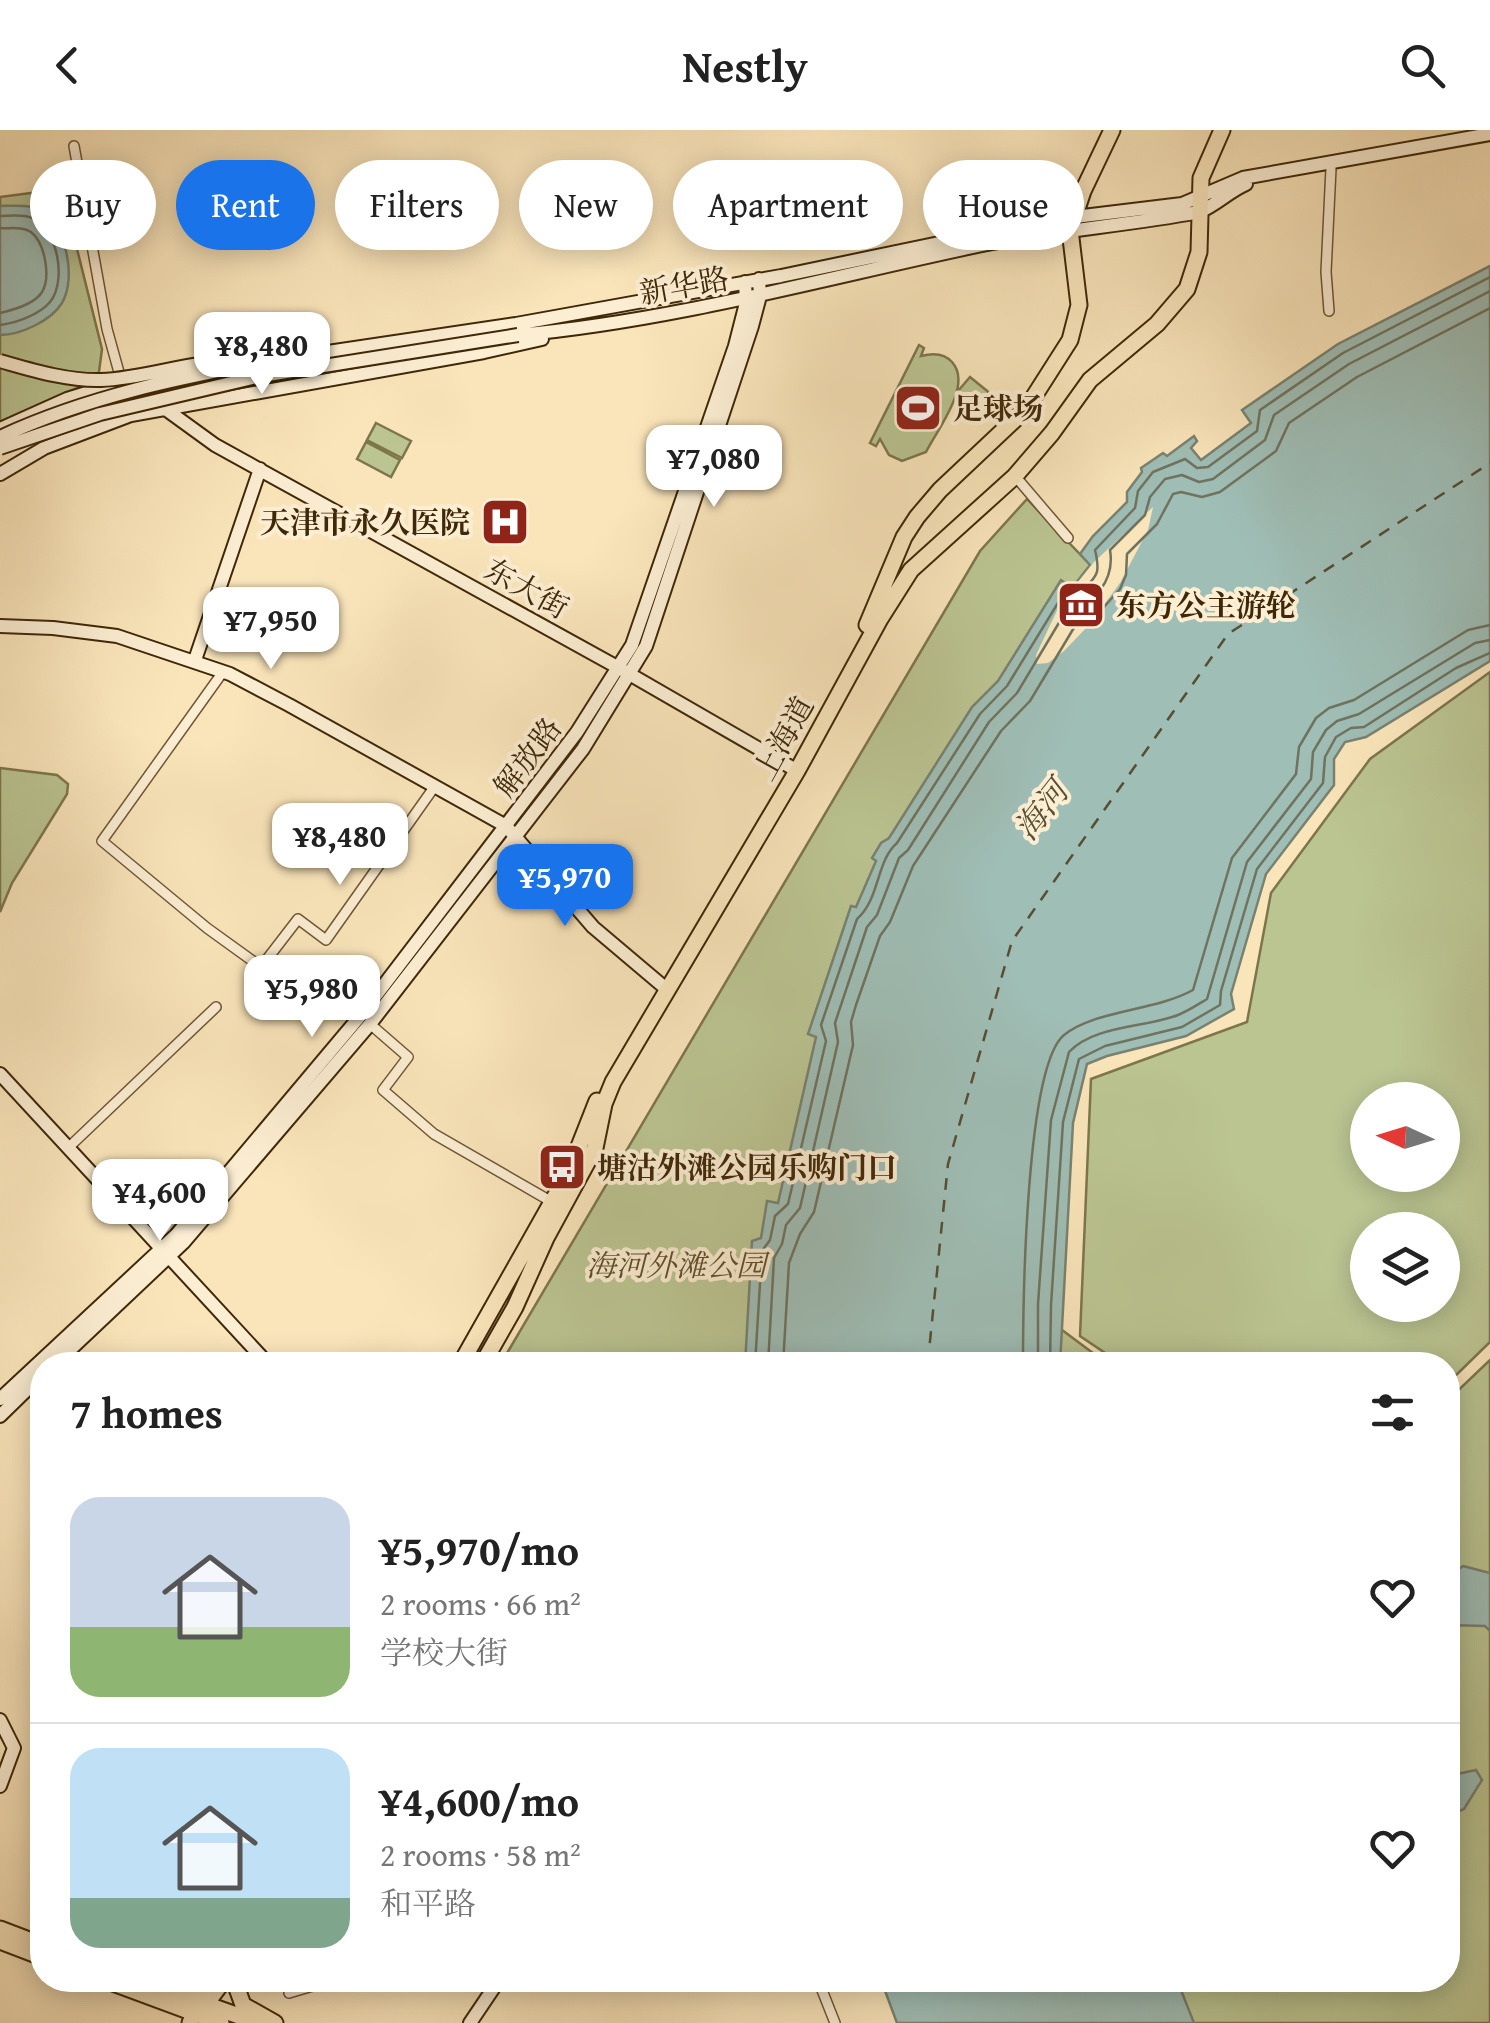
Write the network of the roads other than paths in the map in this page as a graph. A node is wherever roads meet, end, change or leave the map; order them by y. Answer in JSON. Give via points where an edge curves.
{"nodes":[{"id":1,"x":1112,"y":130,"type":"edge"},
{"id":2,"x":1222,"y":130,"type":"edge"},
{"id":3,"x":1490,"y":138,"type":"edge"},
{"id":4,"x":74,"y":146,"type":"dead end"},
{"id":5,"x":1331,"y":168,"type":"junction"},
{"id":6,"x":1084,"y":189,"type":"edge"},
{"id":7,"x":1201,"y":204,"type":"junction"},
{"id":8,"x":1084,"y":221,"type":"edge"},
{"id":9,"x":1084,"y":222,"type":"edge"},
{"id":10,"x":937,"y":250,"type":"edge"},
{"id":11,"x":1071,"y":251,"type":"edge"},
{"id":12,"x":783,"y":283,"type":"junction"},
{"id":13,"x":753,"y":293,"type":"junction"},
{"id":14,"x":701,"y":308,"type":"junction"},
{"id":15,"x":1329,"y":310,"type":"dead end"},
{"id":16,"x":564,"y":314,"type":"junction"},
{"id":17,"x":747,"y":324,"type":"junction"},
{"id":18,"x":517,"y":330,"type":"junction"},
{"id":19,"x":565,"y":331,"type":"junction"},
{"id":20,"x":735,"y":346,"type":"junction"},
{"id":21,"x":274,"y":360,"type":"junction"},
{"id":22,"x":0,"y":361,"type":"edge"},
{"id":23,"x":146,"y":378,"type":"junction"},
{"id":24,"x":120,"y":382,"type":"junction"},
{"id":25,"x":164,"y":408,"type":"junction"},
{"id":26,"x":132,"y":415,"type":"junction"},
{"id":27,"x":70,"y":424,"type":"junction"},
{"id":28,"x":0,"y":429,"type":"edge"},
{"id":29,"x":0,"y":437,"type":"edge"},
{"id":30,"x":0,"y":448,"type":"edge"},
{"id":31,"x":0,"y":465,"type":"edge"},
{"id":32,"x":260,"y":469,"type":"junction"},
{"id":33,"x":0,"y":474,"type":"edge"},
{"id":34,"x":1015,"y":476,"type":"junction"},
{"id":35,"x":1068,"y":538,"type":"dead end"},
{"id":36,"x":0,"y":626,"type":"edge"},
{"id":37,"x":195,"y":660,"type":"junction"},
{"id":38,"x":220,"y":670,"type":"junction"},
{"id":39,"x":625,"y":671,"type":"junction"},
{"id":40,"x":794,"y":768,"type":"junction"},
{"id":41,"x":435,"y":786,"type":"junction"},
{"id":42,"x":506,"y":826,"type":"junction"},
{"id":43,"x":518,"y":837,"type":"junction"},
{"id":44,"x":664,"y":987,"type":"junction"},
{"id":45,"x":216,"y":1007,"type":"dead end"},
{"id":46,"x":370,"y":1024,"type":"junction"},
{"id":47,"x":0,"y":1074,"type":"edge"},
{"id":48,"x":68,"y":1148,"type":"junction"},
{"id":49,"x":552,"y":1202,"type":"junction"},
{"id":50,"x":164,"y":1258,"type":"junction"},
{"id":51,"x":64,"y":1348,"type":"junction"},
{"id":52,"x":59,"y":1352,"type":"edge"},
{"id":53,"x":62,"y":1352,"type":"edge"},
{"id":54,"x":68,"y":1352,"type":"edge"},
{"id":55,"x":257,"y":1352,"type":"edge"},
{"id":56,"x":467,"y":1352,"type":"edge"},
{"id":57,"x":490,"y":1352,"type":"edge"},
{"id":58,"x":30,"y":1375,"type":"edge"},
{"id":59,"x":30,"y":1387,"type":"edge"},
{"id":60,"x":0,"y":1399,"type":"edge"},
{"id":61,"x":0,"y":1416,"type":"edge"},
{"id":62,"x":0,"y":1720,"type":"edge"},
{"id":63,"x":1,"y":1780,"type":"edge"},
{"id":64,"x":0,"y":1929,"type":"edge"},
{"id":65,"x":30,"y":1940,"type":"edge"},
{"id":66,"x":0,"y":1942,"type":"edge"},
{"id":67,"x":30,"y":1953,"type":"edge"},
{"id":68,"x":138,"y":1992,"type":"edge"},
{"id":69,"x":162,"y":1992,"type":"edge"},
{"id":70,"x":217,"y":1992,"type":"edge"},
{"id":71,"x":238,"y":1992,"type":"edge"},
{"id":72,"x":292,"y":1992,"type":"edge"},
{"id":73,"x":491,"y":1992,"type":"edge"},
{"id":74,"x":823,"y":1992,"type":"edge"},
{"id":75,"x":289,"y":1993,"type":"dead end"},
{"id":76,"x":203,"y":2013,"type":"edge"},
{"id":77,"x":259,"y":2023,"type":"edge"},
{"id":78,"x":275,"y":2023,"type":"edge"},
{"id":79,"x":470,"y":2023,"type":"edge"},
{"id":80,"x":835,"y":2023,"type":"edge"}],
"edges":[{"from":1,"to":6,"type":"main road"},
{"from":2,"to":7,"type":"main road","via":[[1201,178]]},
{"from":3,"to":5,"type":"street","name":"新华路"},
{"from":3,"to":7,"type":"street","name":"新华路","via":[[1243,178]]},
{"from":4,"to":24,"type":"street"},
{"from":5,"to":7,"type":"street","name":"新华路","via":[[1243,186]]},
{"from":5,"to":15,"type":"street"},
{"from":7,"to":8,"type":"street","name":"新华路"},
{"from":7,"to":9,"type":"street","name":"新华路","via":[[1178,216]]},
{"from":7,"to":34,"type":"main road","name":"上海道","via":[[1197,262],[1182,298],[1102,367]]},
{"from":10,"to":12,"type":"street","name":"新华路"},
{"from":11,"to":40,"type":"main road","name":"上海道","via":[[1079,305],[1070,340],[1026,409],[917,517]]},
{"from":12,"to":13,"type":"street","name":"新华路"},
{"from":12,"to":17,"type":"street"},
{"from":13,"to":14,"type":"street","name":"新华路"},
{"from":13,"to":16,"type":"street","name":"新华路","via":[[718,286]]},
{"from":13,"to":17,"type":"street","name":"解放路"},
{"from":14,"to":19,"type":"street","name":"新华路"},
{"from":14,"to":20,"type":"street","via":[[732,315]]},
{"from":16,"to":18,"type":"street","name":"新华路"},
{"from":16,"to":23,"type":"street","via":[[392,335]]},
{"from":17,"to":20,"type":"street","name":"解放路"},
{"from":17,"to":39,"type":"street","name":"解放路","via":[[646,646]]},
{"from":18,"to":19,"type":"street","name":"新华路"},
{"from":18,"to":21,"type":"street","name":"新华路"},
{"from":18,"to":27,"type":"street","name":"新华路","bridge":true,"via":[[261,376]]},
{"from":19,"to":25,"type":"street","via":[[484,352]]},
{"from":20,"to":39,"type":"street","name":"解放路"},
{"from":21,"to":22,"type":"street","bridge":true,"via":[[211,361],[100,380]]},
{"from":21,"to":29,"type":"street","name":"新华路","bridge":true,"via":[[118,392]]},
{"from":23,"to":24,"type":"street"},
{"from":23,"to":25,"type":"street","name":"东大街"},
{"from":24,"to":26,"type":"street"},
{"from":24,"to":28,"type":"street"},
{"from":25,"to":26,"type":"street"},
{"from":25,"to":32,"type":"street","name":"东大街"},
{"from":26,"to":33,"type":"street","via":[[62,440]]},
{"from":27,"to":30,"type":"street","name":"新华路","bridge":true},
{"from":27,"to":31,"type":"street","bridge":true},
{"from":32,"to":37,"type":"street"},
{"from":32,"to":39,"type":"street","name":"东大街"},
{"from":34,"to":35,"type":"street"},
{"from":34,"to":57,"type":"main road","name":"上海道","via":[[920,559],[894,596],[613,1082],[595,1148]]},
{"from":36,"to":37,"type":"street","via":[[117,636]]},
{"from":37,"to":38,"type":"street"},
{"from":38,"to":41,"type":"street"},
{"from":38,"to":41,"type":"street","via":[[102,841],[262,968],[298,919],[326,940]]},
{"from":39,"to":40,"type":"street","name":"东大街"},
{"from":39,"to":42,"type":"street","name":"解放路"},
{"from":39,"to":43,"type":"street","name":"解放路","via":[[583,749]]},
{"from":40,"to":44,"type":"main road","name":"上海道"},
{"from":41,"to":42,"type":"street"},
{"from":42,"to":43,"type":"street"},
{"from":42,"to":50,"type":"street","name":"解放路"},
{"from":43,"to":44,"type":"street","via":[[593,927]]},
{"from":43,"to":46,"type":"street","name":"解放路"},
{"from":44,"to":49,"type":"main road","name":"上海道","via":[[606,1082]]},
{"from":45,"to":48,"type":"street"},
{"from":46,"to":49,"type":"street","via":[[408,1057],[383,1090],[434,1134]]},
{"from":46,"to":50,"type":"street","name":"解放路"},
{"from":47,"to":48,"type":"street"},
{"from":48,"to":50,"type":"street"},
{"from":49,"to":56,"type":"main road","name":"上海道"},
{"from":50,"to":51,"type":"street","name":"解放路"},
{"from":50,"to":51,"type":"street","name":"解放路","via":[[137,1273]]},
{"from":50,"to":55,"type":"street"},
{"from":51,"to":52,"type":"street","name":"解放路"},
{"from":51,"to":53,"type":"street","name":"解放路"},
{"from":51,"to":54,"type":"street"},
{"from":58,"to":60,"type":"street","name":"解放路"},
{"from":59,"to":61,"type":"street"},
{"from":62,"to":63,"type":"street","via":[[14,1748]]},
{"from":64,"to":65,"type":"main road"},
{"from":66,"to":67,"type":"main road"},
{"from":68,"to":76,"type":"main road"},
{"from":69,"to":76,"type":"main road"},
{"from":70,"to":76,"type":"main road"},
{"from":71,"to":78,"type":"main road","via":[[243,2005]]},
{"from":72,"to":75,"type":"street"},
{"from":73,"to":79,"type":"street"},
{"from":74,"to":80,"type":"street"},
{"from":76,"to":77,"type":"main road"}]}
